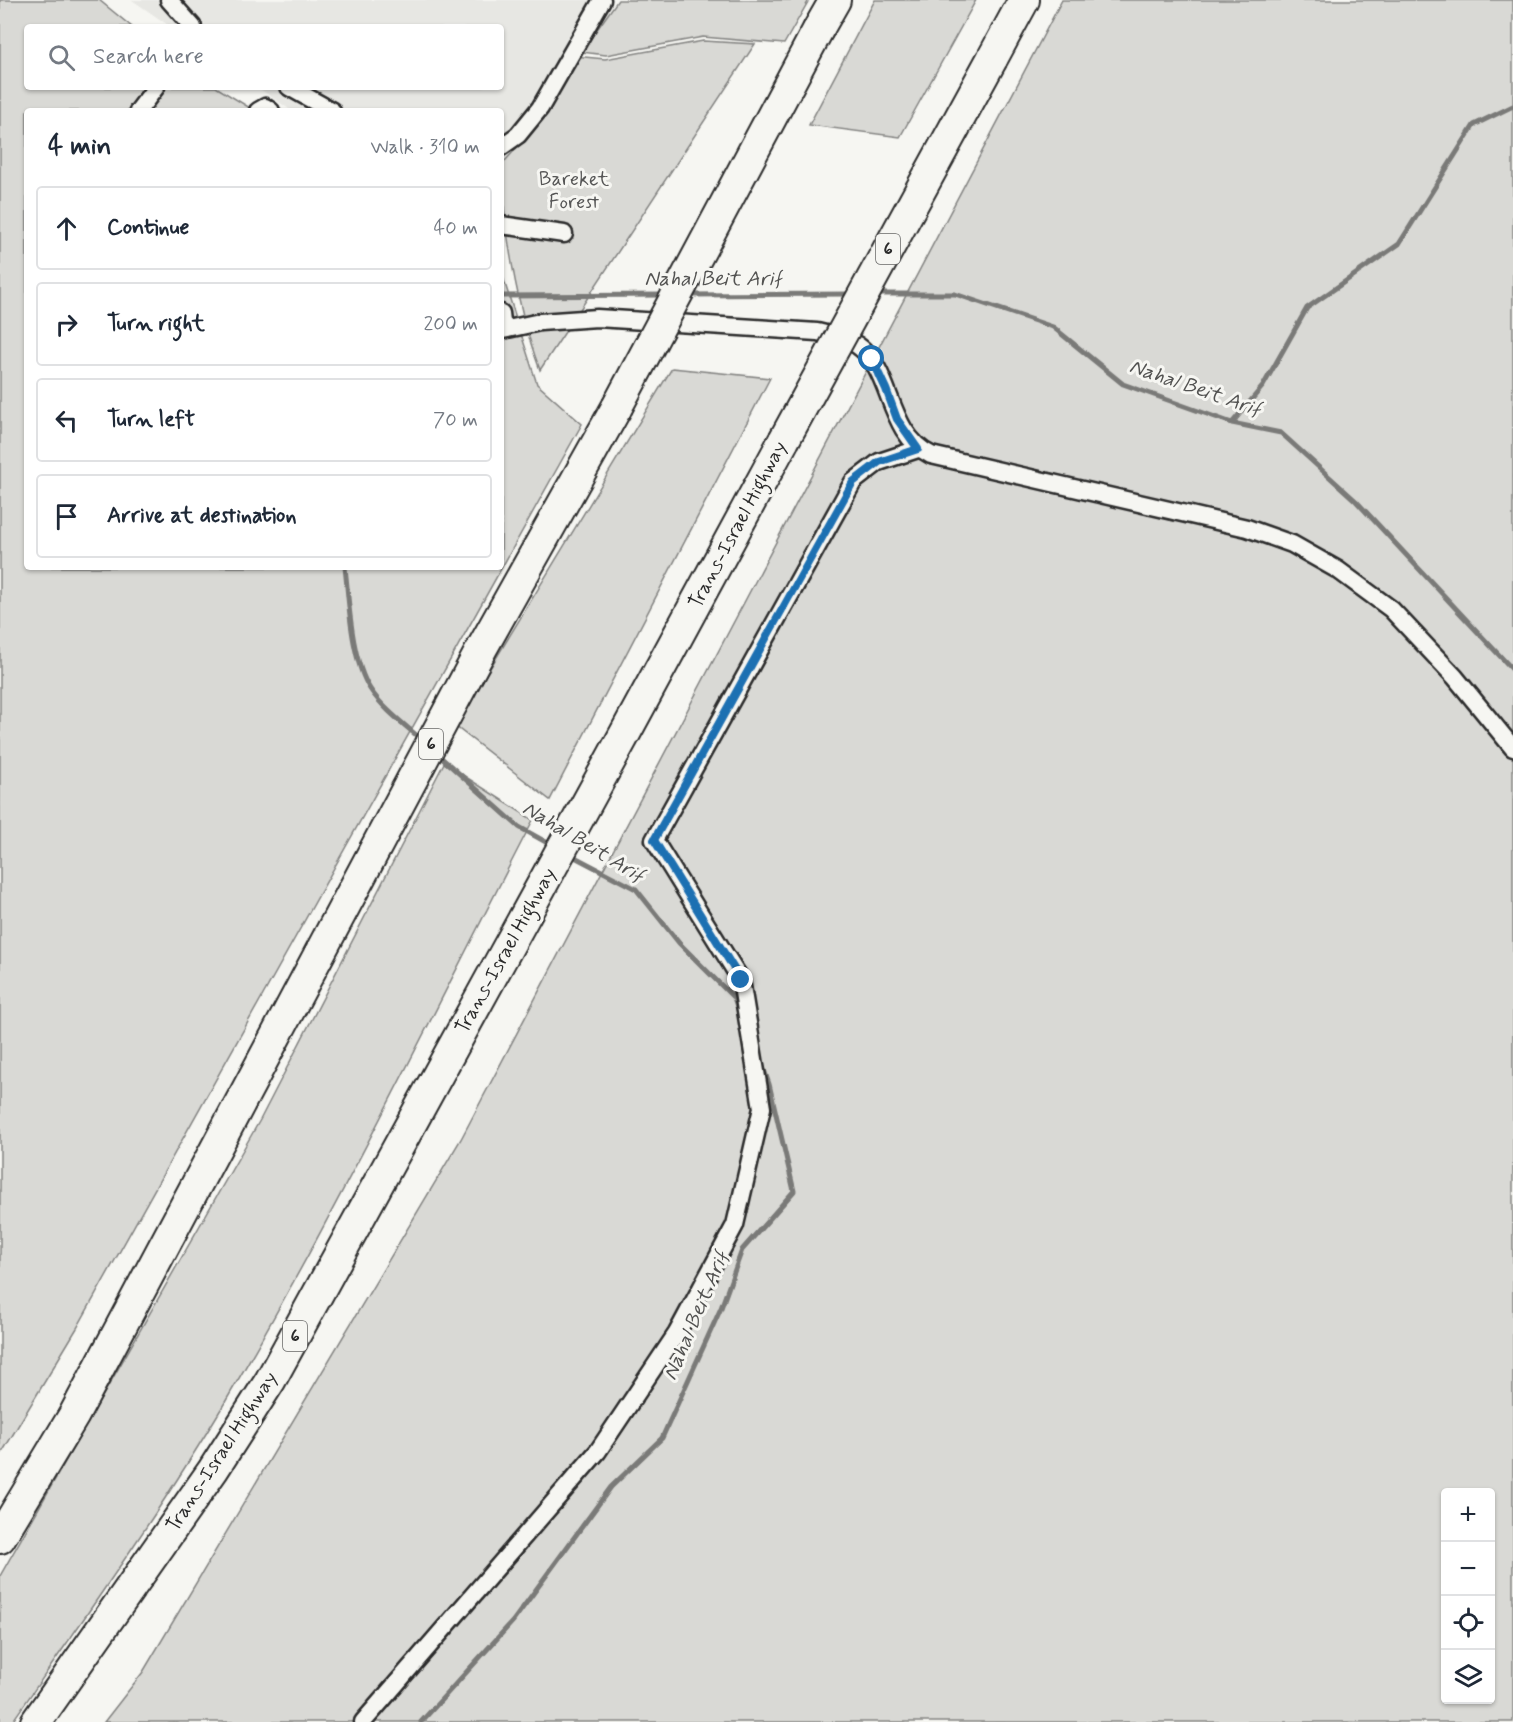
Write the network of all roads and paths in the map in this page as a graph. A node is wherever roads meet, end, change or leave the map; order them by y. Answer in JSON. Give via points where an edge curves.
{"nodes":[{"id":1,"x":169,"y":0,"type":"edge"},
{"id":2,"x":602,"y":0,"type":"edge"},
{"id":3,"x":835,"y":0,"type":"edge"},
{"id":4,"x":1024,"y":0,"type":"edge"},
{"id":5,"x":190,"y":24,"type":"edge"},
{"id":6,"x":154,"y":90,"type":"edge"},
{"id":7,"x":294,"y":90,"type":"edge"},
{"id":8,"x":140,"y":108,"type":"edge"},
{"id":9,"x":327,"y":108,"type":"edge"},
{"id":10,"x":504,"y":145,"type":"edge"},
{"id":11,"x":504,"y":225,"type":"edge"},
{"id":12,"x":564,"y":234,"type":"dead end"},
{"id":13,"x":504,"y":330,"type":"edge"},
{"id":14,"x":918,"y":449,"type":"junction"},
{"id":15,"x":1513,"y":748,"type":"edge"},
{"id":16,"x":0,"y":1538,"type":"edge"},
{"id":17,"x":36,"y":1722,"type":"edge"},
{"id":18,"x":363,"y":1722,"type":"edge"}],
"edges":[{"from":1,"to":5,"type":"street"},
{"from":2,"to":10,"type":"street","via":[[534,116]]},
{"from":3,"to":16,"type":"highway","number":"6","bridge":true,"via":[[617,408],[482,648],[74,1415]]},
{"from":4,"to":17,"type":"highway","name":"Trans-Israel Highway","number":"6","bridge":true,"via":[[270,1381],[213,1470]]},
{"from":6,"to":8,"type":"street"},
{"from":7,"to":9,"type":"street"},
{"from":11,"to":12,"type":"street"},
{"from":13,"to":14,"type":"street","via":[[540,322],[597,318],[817,332],[840,337],[872,359],[897,419]]},
{"from":14,"to":15,"type":"street","via":[[1247,528],[1292,544],[1338,570],[1391,609],[1455,677]]},
{"from":14,"to":18,"type":"street","via":[[879,462],[853,482],[654,840],[741,980],[762,1108],[735,1225],[677,1333],[598,1451]]}]}
